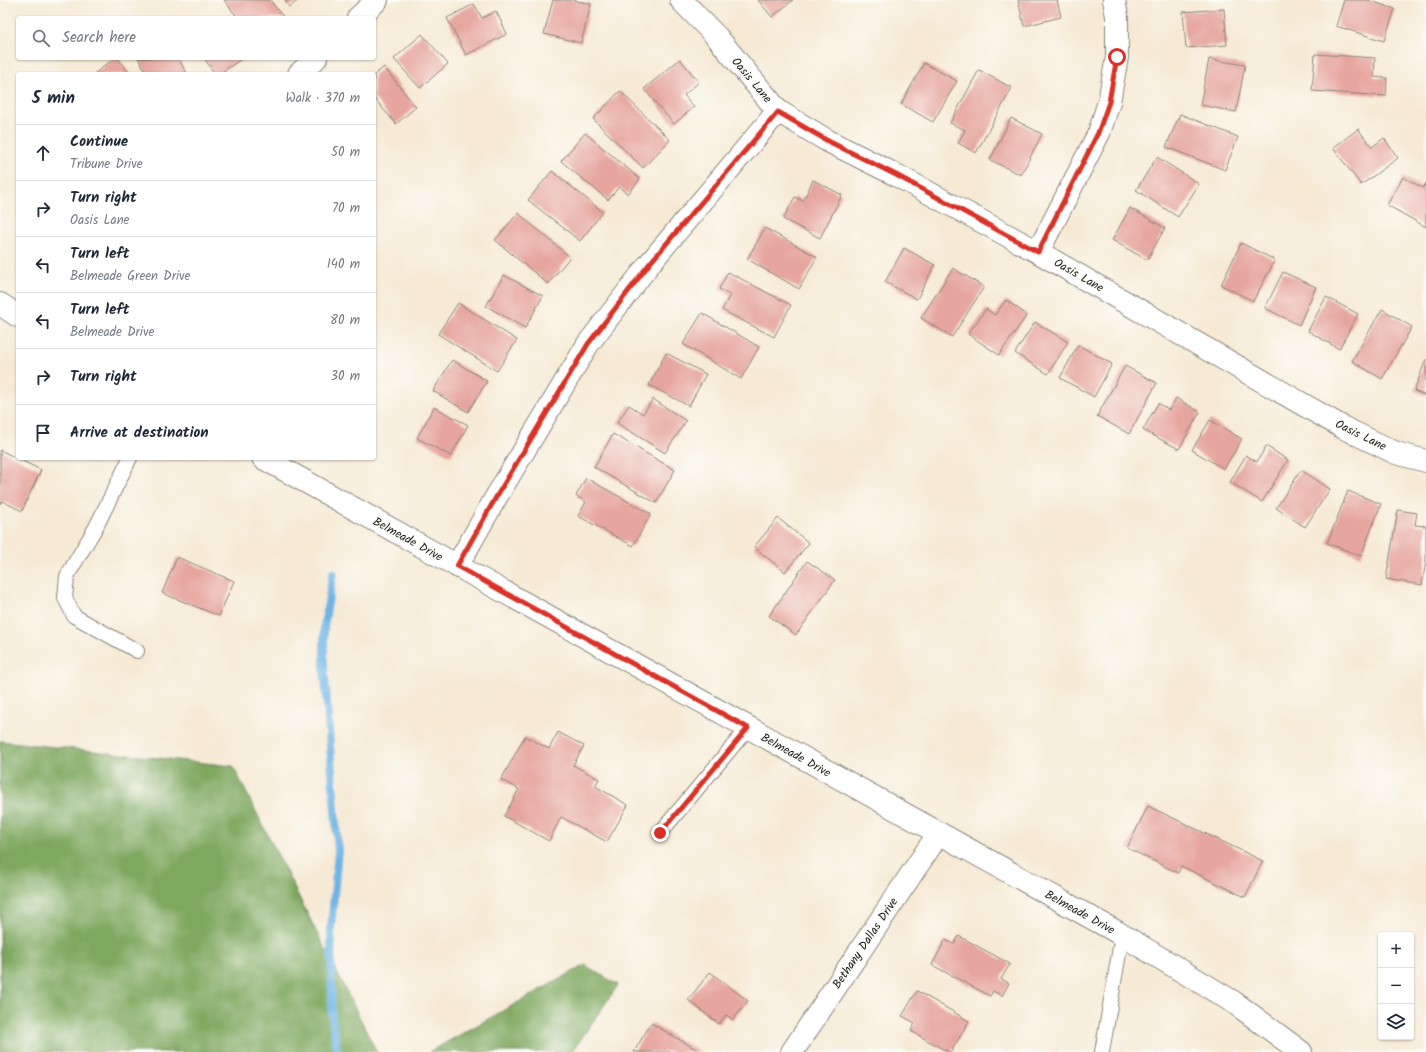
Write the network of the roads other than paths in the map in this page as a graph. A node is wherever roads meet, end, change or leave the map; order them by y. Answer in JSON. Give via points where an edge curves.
{"nodes":[{"id":1,"x":377,"y":0,"type":"edge"},
{"id":2,"x":681,"y":0,"type":"edge"},
{"id":3,"x":1114,"y":0,"type":"edge"},
{"id":4,"x":360,"y":16,"type":"edge"},
{"id":5,"x":314,"y":60,"type":"edge"},
{"id":6,"x":301,"y":72,"type":"edge"},
{"id":7,"x":778,"y":112,"type":"junction"},
{"id":8,"x":1038,"y":252,"type":"junction"},
{"id":9,"x":0,"y":304,"type":"edge"},
{"id":10,"x":16,"y":315,"type":"edge"},
{"id":11,"x":129,"y":460,"type":"edge"},
{"id":12,"x":267,"y":460,"type":"edge"},
{"id":13,"x":1426,"y":461,"type":"edge"},
{"id":14,"x":457,"y":566,"type":"junction"},
{"id":15,"x":138,"y":651,"type":"dead end"},
{"id":16,"x":748,"y":728,"type":"junction"},
{"id":17,"x":660,"y":833,"type":"dead end"},
{"id":18,"x":939,"y":833,"type":"junction"},
{"id":19,"x":1122,"y":936,"type":"junction"},
{"id":20,"x":792,"y":1052,"type":"edge"},
{"id":21,"x":1102,"y":1052,"type":"edge"},
{"id":22,"x":1301,"y":1052,"type":"edge"}],
"edges":[{"from":1,"to":4,"type":"street"},
{"from":2,"to":7,"type":"street","name":"Oasis Lane","via":[[717,37]]},
{"from":3,"to":8,"type":"street","via":[[1117,16],[1117,57],[1109,102],[1098,133]]},
{"from":5,"to":6,"type":"street"},
{"from":7,"to":8,"type":"street","name":"Oasis Lane"},
{"from":7,"to":14,"type":"street","via":[[650,263],[588,344]]},
{"from":8,"to":13,"type":"street","name":"Oasis Lane","via":[[1344,428],[1396,453]]},
{"from":9,"to":10,"type":"street"},
{"from":11,"to":15,"type":"lane","via":[[96,527],[67,576],[65,598],[74,616]]},
{"from":12,"to":14,"type":"street","name":"Belmeade Drive"},
{"from":14,"to":16,"type":"street","name":"Belmeade Drive"},
{"from":16,"to":17,"type":"lane"},
{"from":16,"to":18,"type":"street","name":"Belmeade Drive"},
{"from":18,"to":19,"type":"street","name":"Belmeade Drive"},
{"from":18,"to":20,"type":"street","name":"Bethany Dallas Drive"},
{"from":19,"to":21,"type":"lane"},
{"from":19,"to":22,"type":"street","name":"Belmeade Drive","via":[[1234,1003]]}]}
